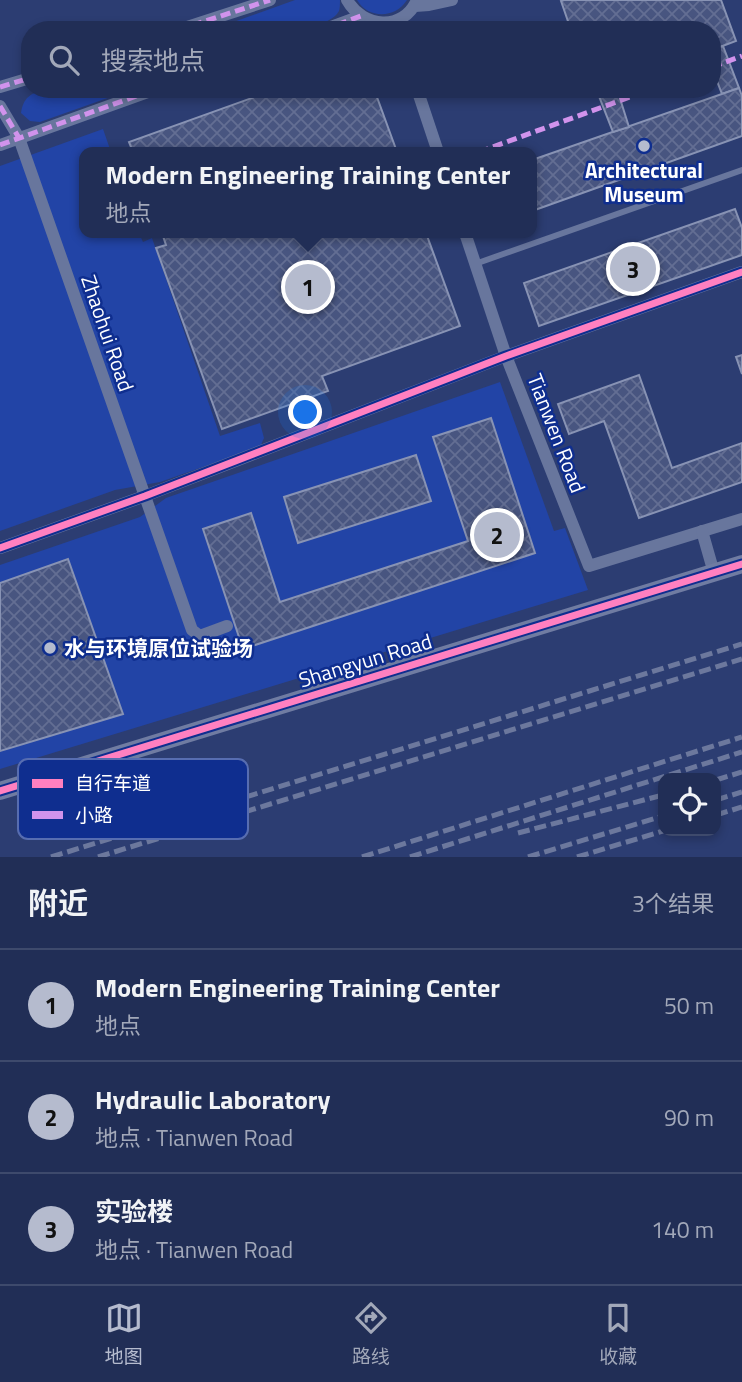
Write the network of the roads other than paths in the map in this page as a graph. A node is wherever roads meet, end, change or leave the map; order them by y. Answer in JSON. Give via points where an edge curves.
{"nodes":[{"id":1,"x":270,"y":0,"type":"edge"},
{"id":2,"x":347,"y":0,"type":"edge"},
{"id":3,"x":452,"y":0,"type":"edge"},
{"id":4,"x":416,"y":3,"type":"edge"},
{"id":5,"x":360,"y":16,"type":"junction"},
{"id":6,"x":206,"y":21,"type":"edge"},
{"id":7,"x":347,"y":21,"type":"edge"},
{"id":8,"x":369,"y":21,"type":"edge"},
{"id":9,"x":401,"y":21,"type":"edge"},
{"id":10,"x":21,"y":81,"type":"edge"},
{"id":11,"x":0,"y":87,"type":"edge"},
{"id":12,"x":131,"y":98,"type":"edge"},
{"id":13,"x":420,"y":98,"type":"edge"},
{"id":14,"x":0,"y":106,"type":"edge"},
{"id":15,"x":19,"y":138,"type":"junction"},
{"id":16,"x":0,"y":145,"type":"edge"},
{"id":17,"x":436,"y":147,"type":"edge"},
{"id":18,"x":742,"y":170,"type":"edge"},
{"id":19,"x":467,"y":238,"type":"edge"},
{"id":20,"x":475,"y":264,"type":"junction"},
{"id":21,"x":742,"y":272,"type":"edge"},
{"id":22,"x":506,"y":356,"type":"junction"},
{"id":23,"x":145,"y":496,"type":"junction"},
{"id":24,"x":742,"y":519,"type":"edge"},
{"id":25,"x":702,"y":531,"type":"junction"},
{"id":26,"x":0,"y":548,"type":"edge"},
{"id":27,"x":742,"y":564,"type":"edge"},
{"id":28,"x":714,"y":573,"type":"junction"},
{"id":29,"x":227,"y":626,"type":"dead end"},
{"id":30,"x":104,"y":759,"type":"edge"},
{"id":31,"x":18,"y":785,"type":"edge"},
{"id":32,"x":0,"y":791,"type":"edge"}],
"edges":[{"from":1,"to":6,"type":"street"},
{"from":2,"to":5,"type":"street"},
{"from":3,"to":4,"type":"street"},
{"from":4,"to":9,"type":"street"},
{"from":5,"to":7,"type":"street"},
{"from":5,"to":8,"type":"street"},
{"from":10,"to":11,"type":"street"},
{"from":12,"to":15,"type":"street"},
{"from":13,"to":17,"type":"street"},
{"from":14,"to":15,"type":"street","name":"Zhaohui Road"},
{"from":15,"to":16,"type":"street"},
{"from":15,"to":23,"type":"street","name":"Zhaohui Road"},
{"from":18,"to":20,"type":"lane"},
{"from":19,"to":20,"type":"street","name":"Tianwen Road"},
{"from":20,"to":22,"type":"street","name":"Tianwen Road"},
{"from":21,"to":22,"type":"street"},
{"from":22,"to":23,"type":"street"},
{"from":22,"to":25,"type":"street","name":"Tianwen Road","via":[[589,566]]},
{"from":23,"to":26,"type":"street"},
{"from":23,"to":29,"type":"street","name":"Zhaohui Road","via":[[192,630],[200,636]]},
{"from":24,"to":25,"type":"street"},
{"from":25,"to":28,"type":"street"},
{"from":27,"to":28,"type":"street","name":"Shangyun Road"},
{"from":28,"to":30,"type":"street","name":"Shangyun Road"},
{"from":31,"to":32,"type":"street","name":"Shangyun Road"}]}
